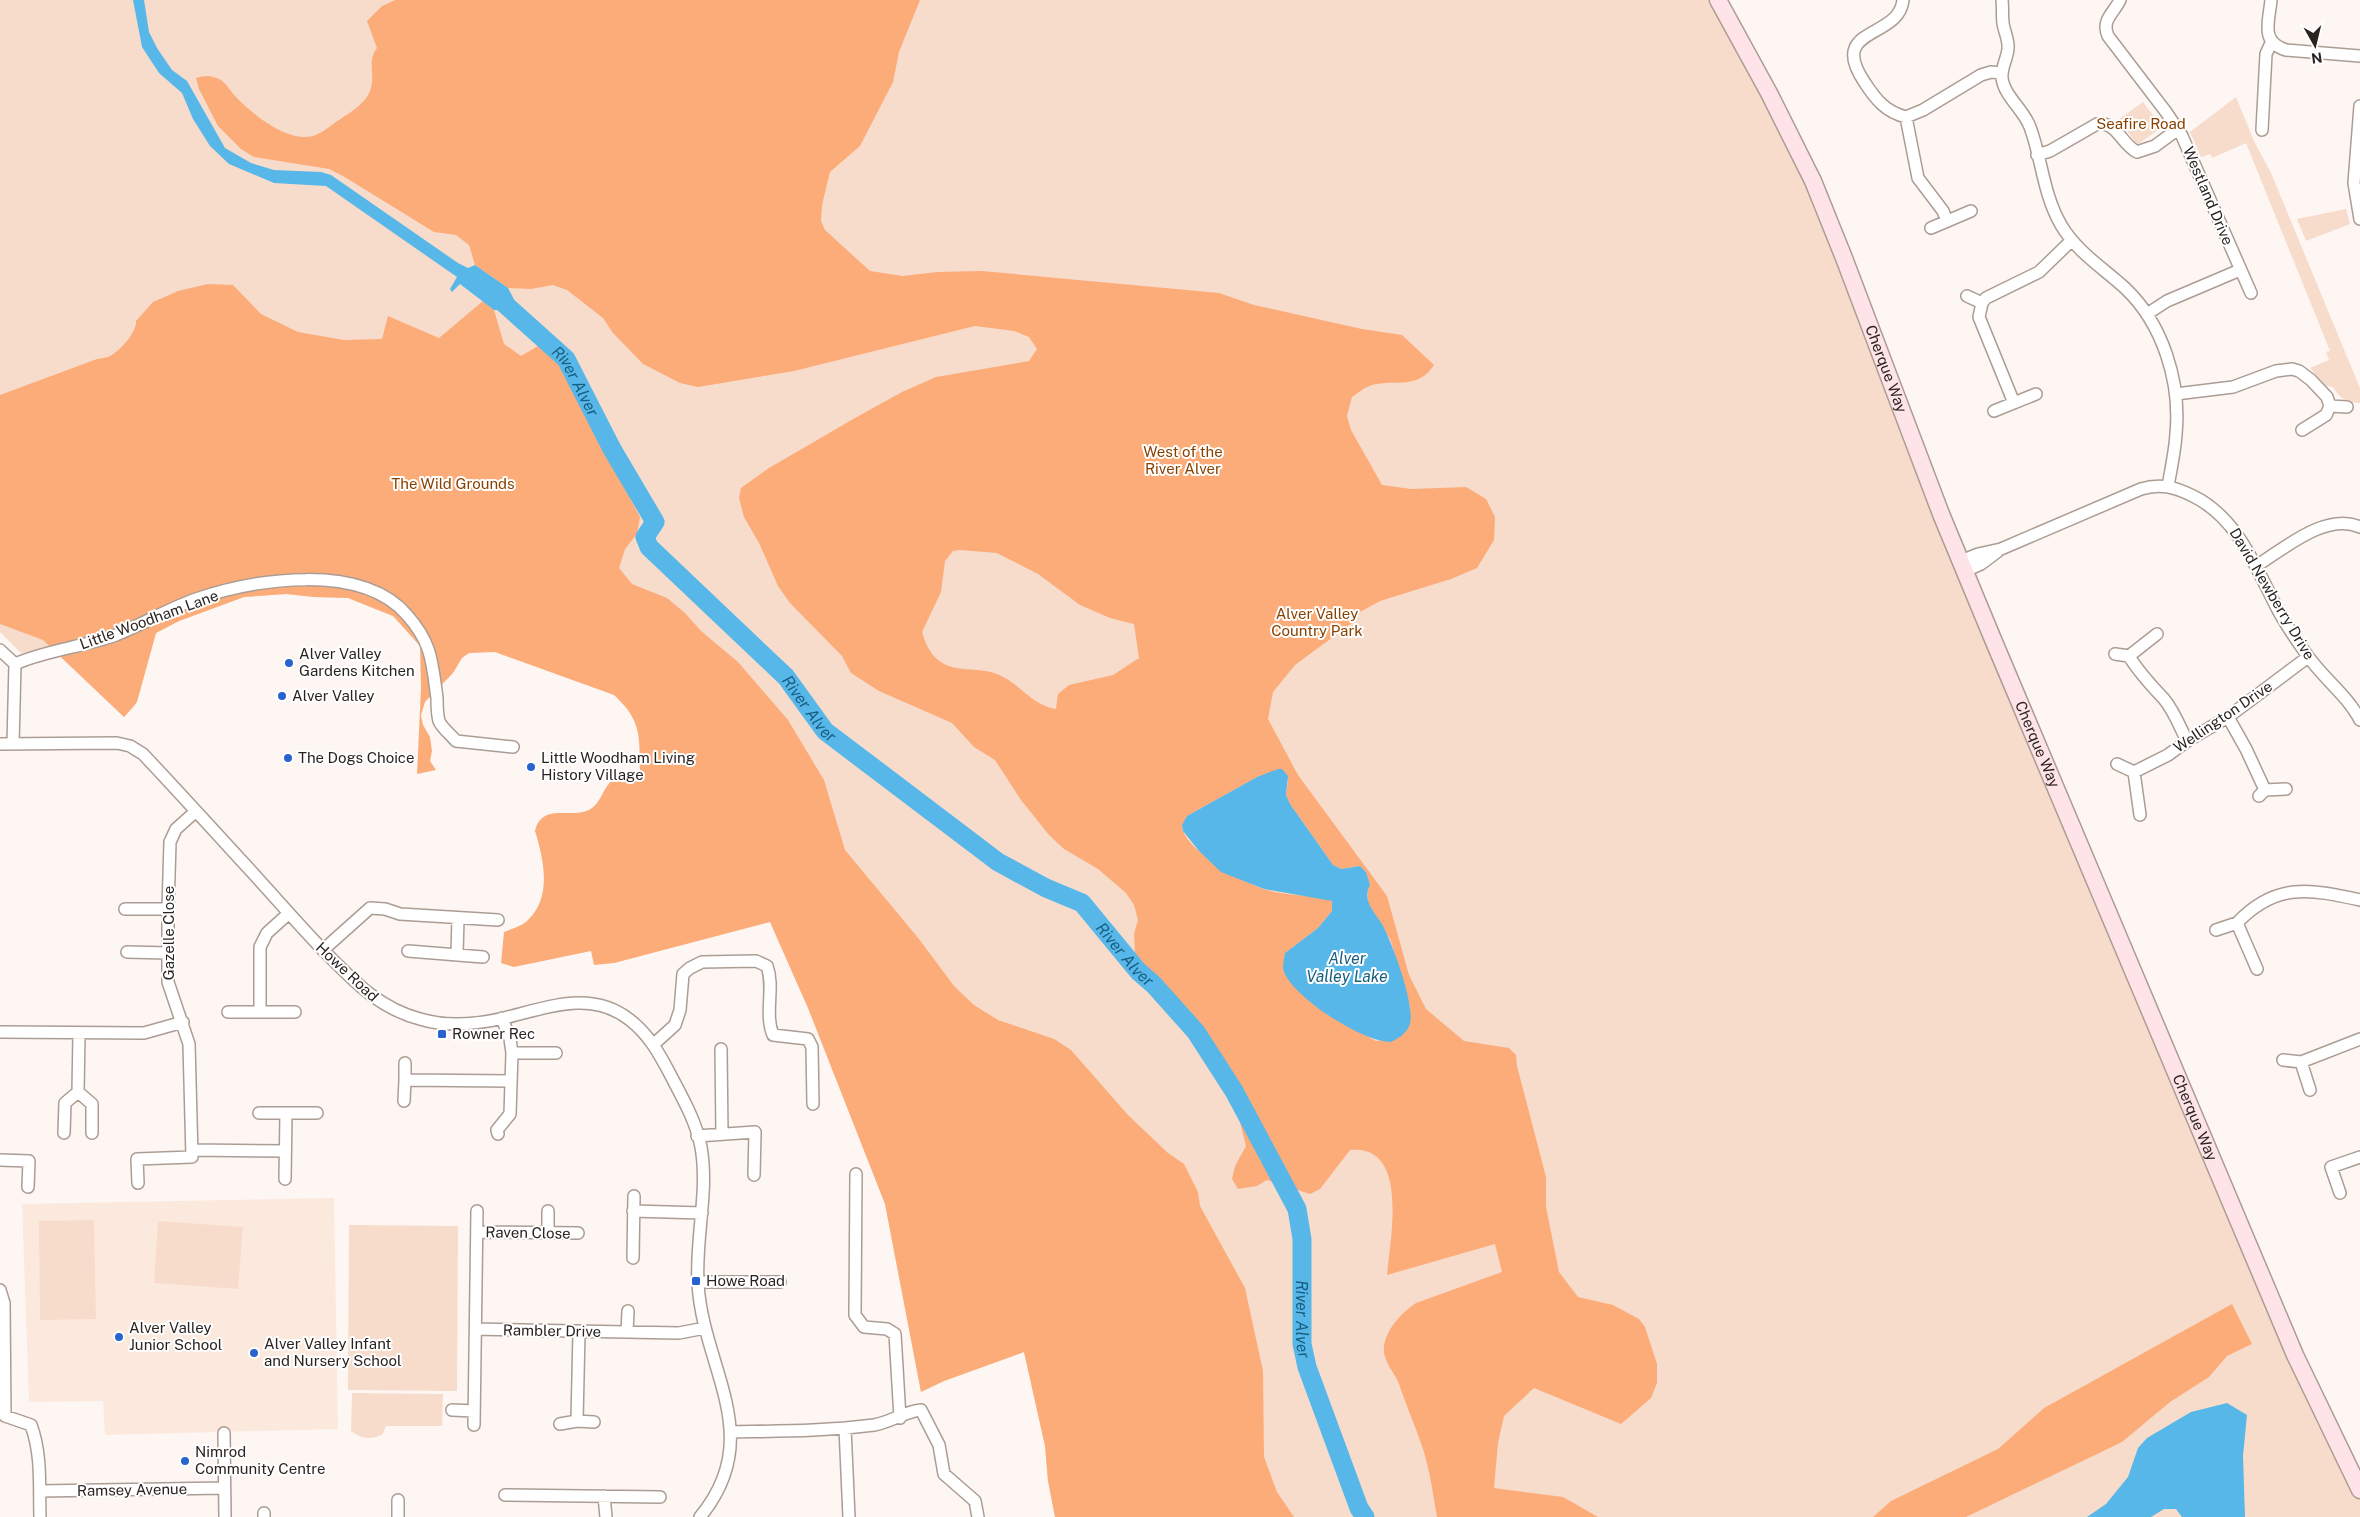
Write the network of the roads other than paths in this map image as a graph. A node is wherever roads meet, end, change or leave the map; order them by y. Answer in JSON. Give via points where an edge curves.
{"nodes":[{"id":1,"x":1718,"y":0,"type":"edge"},
{"id":2,"x":1903,"y":0,"type":"edge"},
{"id":3,"x":2002,"y":0,"type":"edge"},
{"id":4,"x":2120,"y":0,"type":"edge"},
{"id":5,"x":2271,"y":0,"type":"edge"},
{"id":6,"x":2271,"y":43,"type":"junction"},
{"id":7,"x":2360,"y":56,"type":"edge"},
{"id":8,"x":2002,"y":73,"type":"junction"},
{"id":9,"x":2360,"y":106,"type":"edge"},
{"id":10,"x":1906,"y":117,"type":"junction"},
{"id":11,"x":2178,"y":129,"type":"junction"},
{"id":12,"x":2262,"y":130,"type":"dead end"},
{"id":13,"x":2037,"y":155,"type":"junction"},
{"id":14,"x":1971,"y":211,"type":"dead end"},
{"id":15,"x":2360,"y":219,"type":"edge"},
{"id":16,"x":1947,"y":221,"type":"junction"},
{"id":17,"x":1931,"y":228,"type":"dead end"},
{"id":18,"x":2071,"y":240,"type":"junction"},
{"id":19,"x":2240,"y":270,"type":"junction"},
{"id":20,"x":2250,"y":293,"type":"dead end"},
{"id":21,"x":1967,"y":296,"type":"dead end"},
{"id":22,"x":1982,"y":303,"type":"junction"},
{"id":23,"x":2147,"y":314,"type":"junction"},
{"id":24,"x":2036,"y":394,"type":"dead end"},
{"id":25,"x":2176,"y":394,"type":"junction"},
{"id":26,"x":2014,"y":403,"type":"junction"},
{"id":27,"x":2330,"y":406,"type":"junction"},
{"id":28,"x":2347,"y":407,"type":"dead end"},
{"id":29,"x":1994,"y":411,"type":"dead end"},
{"id":30,"x":2302,"y":430,"type":"dead end"},
{"id":31,"x":2168,"y":486,"type":"junction"},
{"id":32,"x":2360,"y":527,"type":"edge"},
{"id":33,"x":1963,"y":566,"type":"junction"},
{"id":34,"x":2256,"y":566,"type":"junction"},
{"id":35,"x":2157,"y":634,"type":"dead end"},
{"id":36,"x":0,"y":650,"type":"edge"},
{"id":37,"x":2115,"y":654,"type":"dead end"},
{"id":38,"x":2129,"y":656,"type":"junction"},
{"id":39,"x":2308,"y":657,"type":"junction"},
{"id":40,"x":15,"y":664,"type":"junction"},
{"id":41,"x":2358,"y":714,"type":"edge"},
{"id":42,"x":2228,"y":717,"type":"junction"},
{"id":43,"x":2187,"y":741,"type":"junction"},
{"id":44,"x":0,"y":744,"type":"edge"},
{"id":45,"x":12,"y":744,"type":"junction"},
{"id":46,"x":513,"y":747,"type":"dead end"},
{"id":47,"x":2117,"y":764,"type":"dead end"},
{"id":48,"x":2134,"y":772,"type":"junction"},
{"id":49,"x":2286,"y":789,"type":"dead end"},
{"id":50,"x":195,"y":812,"type":"junction"},
{"id":51,"x":2140,"y":815,"type":"dead end"},
{"id":52,"x":2360,"y":900,"type":"edge"},
{"id":53,"x":125,"y":908,"type":"dead end"},
{"id":54,"x":168,"y":909,"type":"junction"},
{"id":55,"x":288,"y":914,"type":"junction"},
{"id":56,"x":458,"y":918,"type":"junction"},
{"id":57,"x":498,"y":920,"type":"dead end"},
{"id":58,"x":2237,"y":923,"type":"junction"},
{"id":59,"x":2216,"y":930,"type":"dead end"},
{"id":60,"x":323,"y":950,"type":"junction"},
{"id":61,"x":408,"y":951,"type":"dead end"},
{"id":62,"x":127,"y":952,"type":"dead end"},
{"id":63,"x":168,"y":953,"type":"junction"},
{"id":64,"x":457,"y":955,"type":"junction"},
{"id":65,"x":483,"y":957,"type":"dead end"},
{"id":66,"x":2257,"y":969,"type":"dead end"},
{"id":67,"x":228,"y":1012,"type":"dead end"},
{"id":68,"x":260,"y":1012,"type":"junction"},
{"id":69,"x":296,"y":1012,"type":"dead end"},
{"id":70,"x":502,"y":1018,"type":"junction"},
{"id":71,"x":183,"y":1022,"type":"junction"},
{"id":72,"x":0,"y":1032,"type":"edge"},
{"id":73,"x":79,"y":1034,"type":"junction"},
{"id":74,"x":2360,"y":1039,"type":"edge"},
{"id":75,"x":654,"y":1044,"type":"junction"},
{"id":76,"x":721,"y":1050,"type":"dead end"},
{"id":77,"x":512,"y":1053,"type":"junction"},
{"id":78,"x":556,"y":1053,"type":"dead end"},
{"id":79,"x":2283,"y":1060,"type":"dead end"},
{"id":80,"x":2301,"y":1062,"type":"junction"},
{"id":81,"x":405,"y":1063,"type":"dead end"},
{"id":82,"x":405,"y":1080,"type":"junction"},
{"id":83,"x":510,"y":1081,"type":"junction"},
{"id":84,"x":2310,"y":1090,"type":"dead end"},
{"id":85,"x":78,"y":1092,"type":"junction"},
{"id":86,"x":404,"y":1101,"type":"dead end"},
{"id":87,"x":813,"y":1104,"type":"dead end"},
{"id":88,"x":259,"y":1113,"type":"dead end"},
{"id":89,"x":286,"y":1113,"type":"junction"},
{"id":90,"x":317,"y":1113,"type":"dead end"},
{"id":91,"x":64,"y":1133,"type":"dead end"},
{"id":92,"x":92,"y":1133,"type":"dead end"},
{"id":93,"x":498,"y":1134,"type":"dead end"},
{"id":94,"x":722,"y":1134,"type":"junction"},
{"id":95,"x":697,"y":1136,"type":"junction"},
{"id":96,"x":192,"y":1150,"type":"junction"},
{"id":97,"x":285,"y":1151,"type":"junction"},
{"id":98,"x":2327,"y":1156,"type":"dead end"},
{"id":99,"x":2360,"y":1158,"type":"edge"},
{"id":100,"x":0,"y":1160,"type":"edge"},
{"id":101,"x":2331,"y":1167,"type":"junction"},
{"id":102,"x":856,"y":1174,"type":"dead end"},
{"id":103,"x":754,"y":1175,"type":"dead end"},
{"id":104,"x":285,"y":1179,"type":"dead end"},
{"id":105,"x":138,"y":1183,"type":"dead end"},
{"id":106,"x":28,"y":1187,"type":"dead end"},
{"id":107,"x":2340,"y":1194,"type":"dead end"},
{"id":108,"x":634,"y":1196,"type":"dead end"},
{"id":109,"x":548,"y":1210,"type":"dead end"},
{"id":110,"x":477,"y":1211,"type":"dead end"},
{"id":111,"x":633,"y":1211,"type":"junction"},
{"id":112,"x":702,"y":1213,"type":"junction"},
{"id":113,"x":477,"y":1232,"type":"junction"},
{"id":114,"x":548,"y":1233,"type":"junction"},
{"id":115,"x":578,"y":1233,"type":"dead end"},
{"id":116,"x":633,"y":1258,"type":"dead end"},
{"id":117,"x":698,"y":1282,"type":"junction"},
{"id":118,"x":780,"y":1282,"type":"dead end"},
{"id":119,"x":0,"y":1290,"type":"edge"},
{"id":120,"x":628,"y":1311,"type":"dead end"},
{"id":121,"x":705,"y":1328,"type":"junction"},
{"id":122,"x":476,"y":1329,"type":"junction"},
{"id":123,"x":579,"y":1332,"type":"junction"},
{"id":124,"x":627,"y":1332,"type":"junction"},
{"id":125,"x":452,"y":1410,"type":"dead end"},
{"id":126,"x":474,"y":1410,"type":"junction"},
{"id":127,"x":900,"y":1418,"type":"junction"},
{"id":128,"x":577,"y":1421,"type":"junction"},
{"id":129,"x":594,"y":1422,"type":"dead end"},
{"id":130,"x":560,"y":1424,"type":"dead end"},
{"id":131,"x":474,"y":1425,"type":"dead end"},
{"id":132,"x":846,"y":1428,"type":"junction"},
{"id":133,"x":731,"y":1432,"type":"junction"},
{"id":134,"x":224,"y":1433,"type":"dead end"},
{"id":135,"x":224,"y":1488,"type":"junction"},
{"id":136,"x":2360,"y":1490,"type":"edge"},
{"id":137,"x":40,"y":1491,"type":"junction"},
{"id":138,"x":505,"y":1496,"type":"dead end"},
{"id":139,"x":604,"y":1496,"type":"junction"},
{"id":140,"x":660,"y":1497,"type":"dead end"},
{"id":141,"x":398,"y":1500,"type":"dead end"},
{"id":142,"x":847,"y":1516,"type":"edge"},
{"id":143,"x":40,"y":1517,"type":"edge"},
{"id":144,"x":225,"y":1517,"type":"edge"},
{"id":145,"x":398,"y":1517,"type":"edge"},
{"id":146,"x":606,"y":1517,"type":"edge"},
{"id":147,"x":700,"y":1517,"type":"edge"},
{"id":148,"x":978,"y":1517,"type":"edge"}],
"edges":[{"from":1,"to":33,"type":"street","name":"Cherque Way","via":[[1813,181]]},
{"from":2,"to":10,"type":"street","via":[[1899,14],[1863,39],[1853,51],[1852,58],[1856,70],[1878,101],[1895,114]]},
{"from":3,"to":8,"type":"street","via":[[2008,45]]},
{"from":4,"to":11,"type":"street","name":"Westland Drive","via":[[2107,20],[2108,36]]},
{"from":5,"to":6,"type":"street"},
{"from":6,"to":7,"type":"street","via":[[2286,50]]},
{"from":6,"to":12,"type":"street","via":[[2266,54]]},
{"from":8,"to":10,"type":"street","via":[[1981,75]]},
{"from":8,"to":13,"type":"street","via":[[2005,88],[2026,117]]},
{"from":9,"to":15,"type":"street","via":[[2354,182]]},
{"from":10,"to":16,"type":"street","via":[[1918,178]]},
{"from":11,"to":13,"type":"street","via":[[2155,146],[2137,152],[2112,126],[2097,124]]},
{"from":11,"to":19,"type":"street","name":"Westland Drive"},
{"from":13,"to":18,"type":"street","via":[[2052,208]]},
{"from":14,"to":16,"type":"street"},
{"from":16,"to":17,"type":"street"},
{"from":18,"to":22,"type":"street","via":[[2039,272]]},
{"from":18,"to":23,"type":"street","via":[[2123,287]]},
{"from":19,"to":20,"type":"street","name":"Westland Drive"},
{"from":19,"to":23,"type":"street","via":[[2167,301]]},
{"from":21,"to":22,"type":"street"},
{"from":22,"to":26,"type":"street","via":[[1979,317]]},
{"from":23,"to":25,"type":"street","via":[[2163,345]]},
{"from":24,"to":26,"type":"street"},
{"from":25,"to":27,"type":"street","via":[[2233,387],[2276,371],[2292,369],[2311,380],[2327,397]]},
{"from":25,"to":31,"type":"street","via":[[2176,434]]},
{"from":26,"to":29,"type":"street"},
{"from":27,"to":28,"type":"street"},
{"from":27,"to":30,"type":"street","via":[[2326,415]]},
{"from":31,"to":33,"type":"street","name":"David Newberry Drive","via":[[2141,489],[2001,549],[1978,554]]},
{"from":31,"to":34,"type":"street","name":"David Newberry Drive","via":[[2215,509],[2236,532]]},
{"from":32,"to":34,"type":"street","via":[[2347,522],[2323,526]]},
{"from":33,"to":136,"type":"street","name":"Cherque Way","via":[[2295,1355]]},
{"from":34,"to":39,"type":"street","name":"David Newberry Drive"},
{"from":35,"to":38,"type":"street"},
{"from":36,"to":40,"type":"street"},
{"from":37,"to":38,"type":"street"},
{"from":38,"to":43,"type":"street","via":[[2140,675],[2173,713]]},
{"from":39,"to":41,"type":"street","name":"David Newberry Drive"},
{"from":39,"to":42,"type":"street","name":"Wellington Drive"},
{"from":40,"to":45,"type":"street"},
{"from":40,"to":46,"type":"street","name":"Little Woodham Lane","via":[[32,656],[70,649],[115,635],[195,599],[254,584],[301,578],[340,581],[391,600],[416,626],[431,652],[440,722],[456,741]]},
{"from":42,"to":43,"type":"street","name":"Wellington Drive"},
{"from":42,"to":49,"type":"street","via":[[2246,750],[2262,793]]},
{"from":43,"to":48,"type":"street","name":"Wellington Drive"},
{"from":44,"to":45,"type":"street","name":"Howe Road"},
{"from":45,"to":50,"type":"street","name":"Howe Road","via":[[117,743],[130,746],[143,754]]},
{"from":47,"to":48,"type":"street"},
{"from":48,"to":51,"type":"street"},
{"from":50,"to":54,"type":"street","name":"Gazelle Close","via":[[176,829],[170,842]]},
{"from":50,"to":55,"type":"street","name":"Howe Road"},
{"from":52,"to":58,"type":"street","via":[[2322,891],[2294,891],[2265,900]]},
{"from":53,"to":54,"type":"street"},
{"from":54,"to":63,"type":"street","name":"Gazelle Close"},
{"from":55,"to":60,"type":"street","name":"Howe Road"},
{"from":55,"to":68,"type":"street","via":[[267,933],[260,947]]},
{"from":56,"to":57,"type":"street"},
{"from":56,"to":60,"type":"street","via":[[400,914],[370,908]]},
{"from":56,"to":64,"type":"street"},
{"from":58,"to":59,"type":"street"},
{"from":58,"to":66,"type":"street"},
{"from":60,"to":70,"type":"street","name":"Howe Road","via":[[364,991],[398,1012],[441,1023]]},
{"from":61,"to":64,"type":"street"},
{"from":62,"to":63,"type":"street"},
{"from":63,"to":71,"type":"street","name":"Gazelle Close","via":[[168,982]]},
{"from":64,"to":65,"type":"street"},
{"from":67,"to":68,"type":"street"},
{"from":68,"to":69,"type":"street"},
{"from":70,"to":75,"type":"street","name":"Howe Road","via":[[546,1006],[592,1004],[627,1017]]},
{"from":70,"to":77,"type":"street"},
{"from":71,"to":73,"type":"street","via":[[144,1034]]},
{"from":71,"to":96,"type":"street","name":"Gazelle Close","via":[[189,1044]]},
{"from":72,"to":73,"type":"street"},
{"from":73,"to":85,"type":"street"},
{"from":74,"to":80,"type":"street"},
{"from":75,"to":87,"type":"street","via":[[675,1025],[680,1010],[683,974],[690,968],[702,962],[756,961],[767,966],[771,975],[769,1026],[773,1034],[808,1039],[812,1047]]},
{"from":75,"to":95,"type":"street","name":"Howe Road","via":[[687,1104]]},
{"from":76,"to":94,"type":"street"},
{"from":77,"to":78,"type":"street"},
{"from":77,"to":83,"type":"street"},
{"from":79,"to":80,"type":"street"},
{"from":80,"to":84,"type":"street"},
{"from":81,"to":82,"type":"street"},
{"from":82,"to":83,"type":"street"},
{"from":82,"to":86,"type":"street"},
{"from":83,"to":93,"type":"street","via":[[510,1114],[497,1130]]},
{"from":85,"to":91,"type":"street","via":[[65,1103]]},
{"from":85,"to":92,"type":"street","via":[[92,1104]]},
{"from":88,"to":89,"type":"street"},
{"from":89,"to":90,"type":"street"},
{"from":89,"to":97,"type":"street"},
{"from":94,"to":95,"type":"street"},
{"from":94,"to":103,"type":"street","via":[[755,1132]]},
{"from":95,"to":112,"type":"street","name":"Howe Road","via":[[701,1147]]},
{"from":96,"to":97,"type":"street"},
{"from":96,"to":105,"type":"street","via":[[192,1158],[137,1159]]},
{"from":97,"to":104,"type":"street"},
{"from":98,"to":101,"type":"street"},
{"from":99,"to":101,"type":"street"},
{"from":100,"to":106,"type":"street","via":[[29,1161]]},
{"from":101,"to":107,"type":"street"},
{"from":102,"to":127,"type":"street","via":[[855,1315],[864,1327],[887,1329],[894,1334]]},
{"from":108,"to":111,"type":"street"},
{"from":109,"to":114,"type":"street"},
{"from":110,"to":113,"type":"street","name":"Raven Close"},
{"from":111,"to":112,"type":"street"},
{"from":111,"to":116,"type":"street"},
{"from":112,"to":117,"type":"street","name":"Howe Road"},
{"from":113,"to":114,"type":"street","name":"Raven Close"},
{"from":113,"to":122,"type":"street","name":"Raven Close"},
{"from":114,"to":115,"type":"street","name":"Raven Close"},
{"from":117,"to":118,"type":"street"},
{"from":117,"to":121,"type":"street","name":"Howe Road"},
{"from":119,"to":137,"type":"street","via":[[4,1303],[5,1416],[31,1425],[39,1449]]},
{"from":120,"to":124,"type":"street"},
{"from":121,"to":124,"type":"street","name":"Rambler Drive","via":[[679,1333]]},
{"from":121,"to":133,"type":"street","name":"Howe Road","via":[[725,1391]]},
{"from":122,"to":123,"type":"street","name":"Rambler Drive"},
{"from":122,"to":126,"type":"street","name":"Raven Close"},
{"from":123,"to":124,"type":"street","name":"Rambler Drive"},
{"from":123,"to":128,"type":"street"},
{"from":125,"to":126,"type":"street"},
{"from":126,"to":131,"type":"street","name":"Raven Close"},
{"from":127,"to":132,"type":"street"},
{"from":127,"to":148,"type":"street","via":[[912,1410],[921,1410],[939,1444],[944,1474],[974,1501]]},
{"from":128,"to":129,"type":"street"},
{"from":128,"to":130,"type":"street"},
{"from":132,"to":133,"type":"street"},
{"from":132,"to":142,"type":"street"},
{"from":133,"to":147,"type":"street","name":"Howe Road","via":[[723,1478]]},
{"from":134,"to":135,"type":"street"},
{"from":135,"to":137,"type":"street","name":"Ramsey Avenue"},
{"from":135,"to":144,"type":"street"},
{"from":137,"to":143,"type":"street"},
{"from":138,"to":139,"type":"street"},
{"from":139,"to":140,"type":"street"},
{"from":139,"to":146,"type":"street"},
{"from":141,"to":145,"type":"street"}]}
